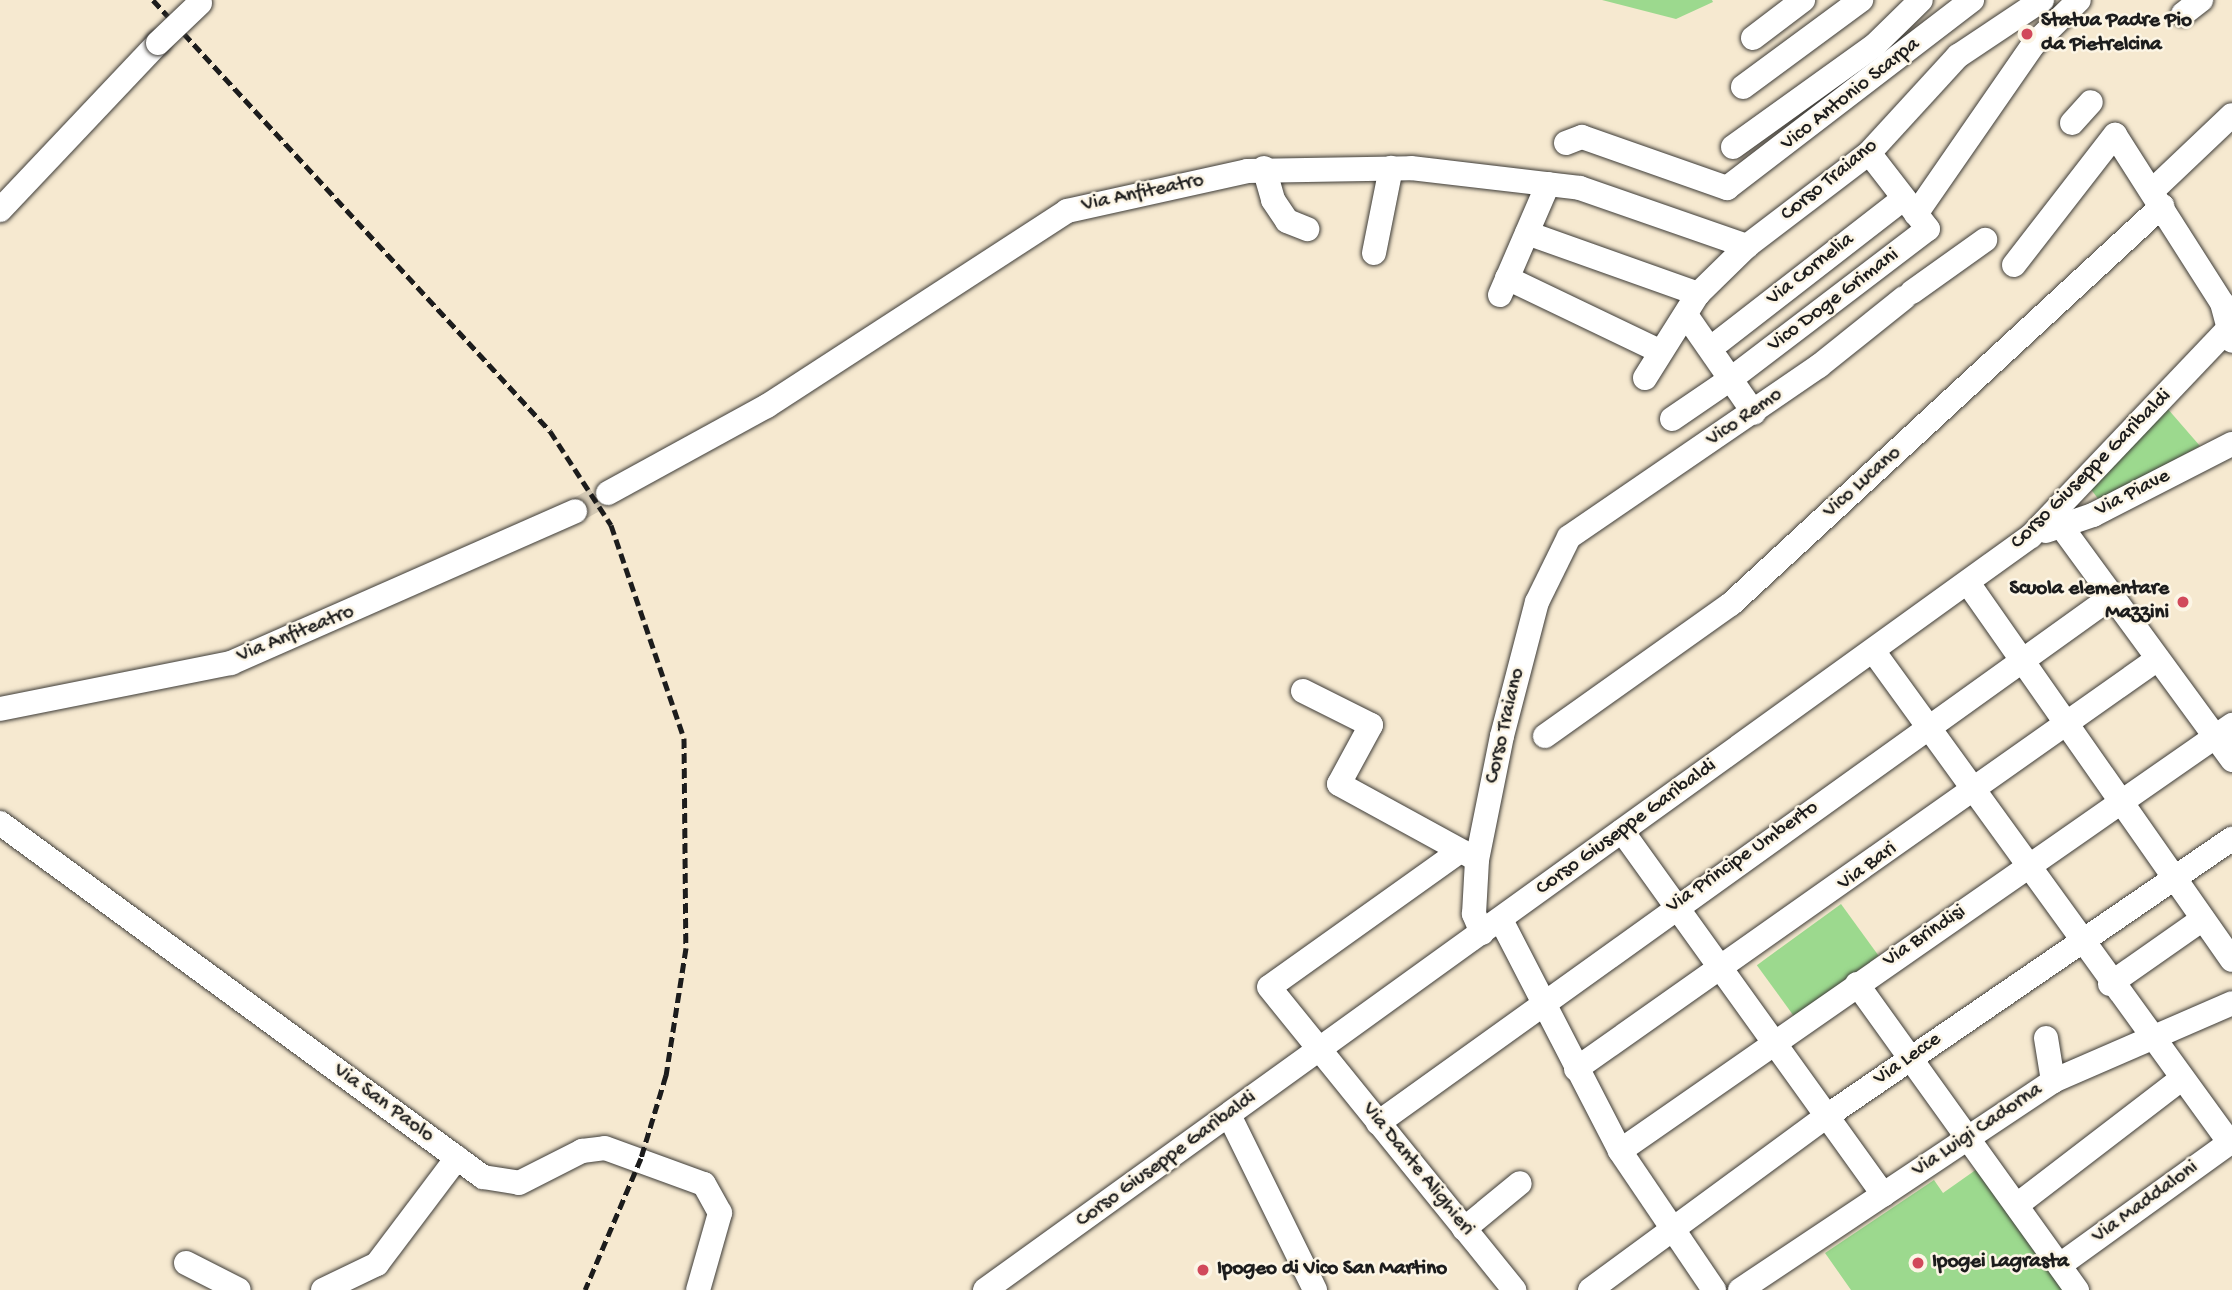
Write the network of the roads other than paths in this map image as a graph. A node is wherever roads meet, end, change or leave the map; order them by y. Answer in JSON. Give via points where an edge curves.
{"nodes":[{"id":1,"x":1803,"y":0,"type":"edge"},
{"id":2,"x":1861,"y":0,"type":"edge"},
{"id":3,"x":1921,"y":0,"type":"edge"},
{"id":4,"x":1972,"y":0,"type":"edge"},
{"id":5,"x":2079,"y":0,"type":"edge"},
{"id":6,"x":202,"y":2,"type":"edge"},
{"id":7,"x":2039,"y":2,"type":"edge"},
{"id":8,"x":2056,"y":23,"type":"junction"},
{"id":9,"x":1753,"y":38,"type":"dead end"},
{"id":10,"x":1743,"y":87,"type":"dead end"},
{"id":11,"x":2091,"y":102,"type":"dead end"},
{"id":12,"x":2232,"y":115,"type":"edge"},
{"id":13,"x":2072,"y":123,"type":"dead end"},
{"id":14,"x":1566,"y":143,"type":"dead end"},
{"id":15,"x":1733,"y":147,"type":"dead end"},
{"id":16,"x":1869,"y":153,"type":"junction"},
{"id":17,"x":1264,"y":168,"type":"junction"},
{"id":18,"x":1391,"y":168,"type":"junction"},
{"id":19,"x":1548,"y":184,"type":"junction"},
{"id":20,"x":2157,"y":198,"type":"junction"},
{"id":21,"x":0,"y":210,"type":"edge"},
{"id":22,"x":1915,"y":214,"type":"junction"},
{"id":23,"x":1307,"y":229,"type":"dead end"},
{"id":24,"x":1527,"y":233,"type":"junction"},
{"id":25,"x":1985,"y":240,"type":"dead end"},
{"id":26,"x":1747,"y":246,"type":"junction"},
{"id":27,"x":1374,"y":253,"type":"dead end"},
{"id":28,"x":2014,"y":265,"type":"dead end"},
{"id":29,"x":1692,"y":305,"type":"junction"},
{"id":30,"x":2230,"y":333,"type":"edge"},
{"id":31,"x":1720,"y":341,"type":"dead end"},
{"id":32,"x":1657,"y":350,"type":"junction"},
{"id":33,"x":1645,"y":378,"type":"dead end"},
{"id":34,"x":1754,"y":413,"type":"junction"},
{"id":35,"x":1672,"y":419,"type":"dead end"},
{"id":36,"x":2232,"y":444,"type":"edge"},
{"id":37,"x":608,"y":493,"type":"tunnel mouth"},
{"id":38,"x":575,"y":511,"type":"tunnel mouth"},
{"id":39,"x":2061,"y":526,"type":"junction"},
{"id":40,"x":1579,"y":528,"type":"joint"},
{"id":41,"x":2031,"y":536,"type":"junction"},
{"id":42,"x":1968,"y":583,"type":"junction"},
{"id":43,"x":2111,"y":597,"type":"junction"},
{"id":44,"x":1874,"y":652,"type":"junction"},
{"id":45,"x":2022,"y":660,"type":"junction"},
{"id":46,"x":2156,"y":660,"type":"junction"},
{"id":47,"x":1303,"y":691,"type":"dead end"},
{"id":48,"x":0,"y":709,"type":"edge"},
{"id":49,"x":2066,"y":725,"type":"junction"},
{"id":50,"x":1929,"y":726,"type":"junction"},
{"id":51,"x":2224,"y":731,"type":"edge"},
{"id":52,"x":1545,"y":736,"type":"dead end"},
{"id":53,"x":2232,"y":760,"type":"edge"},
{"id":54,"x":1973,"y":791,"type":"junction"},
{"id":55,"x":2121,"y":803,"type":"junction"},
{"id":56,"x":0,"y":823,"type":"edge"},
{"id":57,"x":1622,"y":831,"type":"junction"},
{"id":58,"x":2232,"y":839,"type":"edge"},
{"id":59,"x":1469,"y":855,"type":"junction"},
{"id":60,"x":2028,"y":867,"type":"junction"},
{"id":61,"x":2174,"y":877,"type":"junction"},
{"id":62,"x":1676,"y":906,"type":"junction"},
{"id":63,"x":2203,"y":919,"type":"junction"},
{"id":64,"x":1491,"y":927,"type":"junction"},
{"id":65,"x":2079,"y":942,"type":"junction"},
{"id":66,"x":2232,"y":960,"type":"edge"},
{"id":67,"x":1722,"y":971,"type":"junction"},
{"id":68,"x":1857,"y":984,"type":"junction"},
{"id":69,"x":2110,"y":984,"type":"junction"},
{"id":70,"x":1541,"y":1003,"type":"junction"},
{"id":71,"x":2232,"y":1003,"type":"edge"},
{"id":72,"x":2149,"y":1037,"type":"junction"},
{"id":73,"x":2046,"y":1038,"type":"dead end"},
{"id":74,"x":1774,"y":1043,"type":"junction"},
{"id":75,"x":1319,"y":1051,"type":"junction"},
{"id":76,"x":1911,"y":1058,"type":"junction"},
{"id":77,"x":1576,"y":1069,"type":"junction"},
{"id":78,"x":2181,"y":1079,"type":"junction"},
{"id":79,"x":2053,"y":1081,"type":"junction"},
{"id":80,"x":1229,"y":1115,"type":"junction"},
{"id":81,"x":1827,"y":1116,"type":"junction"},
{"id":82,"x":1378,"y":1123,"type":"junction"},
{"id":83,"x":1969,"y":1138,"type":"junction"},
{"id":84,"x":2231,"y":1142,"type":"edge"},
{"id":85,"x":1620,"y":1151,"type":"junction"},
{"id":86,"x":457,"y":1158,"type":"junction"},
{"id":87,"x":1520,"y":1183,"type":"dead end"},
{"id":88,"x":1884,"y":1195,"type":"junction"},
{"id":89,"x":2017,"y":1206,"type":"junction"},
{"id":90,"x":1464,"y":1229,"type":"junction"},
{"id":91,"x":1673,"y":1229,"type":"junction"},
{"id":92,"x":186,"y":1263,"type":"dead end"},
{"id":93,"x":2060,"y":1265,"type":"junction"},
{"id":94,"x":239,"y":1290,"type":"edge"},
{"id":95,"x":323,"y":1290,"type":"edge"},
{"id":96,"x":698,"y":1290,"type":"edge"},
{"id":97,"x":985,"y":1290,"type":"edge"},
{"id":98,"x":1315,"y":1290,"type":"edge"},
{"id":99,"x":1514,"y":1290,"type":"edge"},
{"id":100,"x":1590,"y":1290,"type":"edge"},
{"id":101,"x":1714,"y":1290,"type":"edge"},
{"id":102,"x":1740,"y":1290,"type":"edge"},
{"id":103,"x":2077,"y":1290,"type":"edge"}],
"edges":[{"from":1,"to":9,"type":"street"},
{"from":2,"to":10,"type":"street"},
{"from":3,"to":15,"type":"street","via":[[1875,45]]},
{"from":4,"to":14,"type":"street","name":"Vico Antonio Scarpa","via":[[1727,188],[1582,137]]},
{"from":5,"to":8,"type":"street"},
{"from":6,"to":21,"type":"street","bridge":true},
{"from":7,"to":8,"type":"street"},
{"from":7,"to":16,"type":"street","name":"Corso Traiano","via":[[1958,57]]},
{"from":8,"to":22,"type":"street","via":[[2033,45]]},
{"from":11,"to":13,"type":"street"},
{"from":12,"to":20,"type":"street","name":"Vico Lucano"},
{"from":16,"to":22,"type":"street"},
{"from":16,"to":26,"type":"street","name":"Corso Traiano"},
{"from":17,"to":18,"type":"street","name":"Via Anfiteatro"},
{"from":17,"to":23,"type":"street","via":[[1273,200],[1287,221]]},
{"from":17,"to":37,"type":"street","name":"Via Anfiteatro","via":[[1067,211],[778,398]]},
{"from":18,"to":19,"type":"street","name":"Via Anfiteatro"},
{"from":18,"to":27,"type":"street"},
{"from":19,"to":24,"type":"street"},
{"from":19,"to":26,"type":"street","name":"Via Anfiteatro","via":[[1580,188]]},
{"from":20,"to":28,"type":"street","via":[[2115,135]]},
{"from":20,"to":30,"type":"street","via":[[2222,303]]},
{"from":20,"to":52,"type":"street","name":"Vico Lucano","via":[[1731,604]]},
{"from":22,"to":31,"type":"street","name":"Via Cornelia"},
{"from":22,"to":35,"type":"street","name":"Vico Doge Grimani","via":[[1733,377]]},
{"from":24,"to":29,"type":"street"},
{"from":24,"to":32,"type":"street","via":[[1503,287]]},
{"from":25,"to":34,"type":"street","name":"Vico Remo"},
{"from":26,"to":29,"type":"street","name":"Corso Traiano"},
{"from":29,"to":32,"type":"street","name":"Corso Traiano"},
{"from":29,"to":34,"type":"street"},
{"from":30,"to":41,"type":"street","name":"Corso Giuseppe Garibaldi"},
{"from":32,"to":33,"type":"street","name":"Corso Traiano"},
{"from":34,"to":40,"type":"street","name":"Vico Remo"},
{"from":36,"to":39,"type":"street","name":"Via Piave"},
{"from":38,"to":48,"type":"street","name":"Via Anfiteatro","via":[[231,663]]},
{"from":39,"to":41,"type":"street","name":"Via Piave"},
{"from":39,"to":43,"type":"street"},
{"from":40,"to":59,"type":"street","name":"Corso Traiano","via":[[1537,602]]},
{"from":41,"to":42,"type":"street","name":"Corso Giuseppe Garibaldi"},
{"from":42,"to":44,"type":"street","name":"Corso Giuseppe Garibaldi"},
{"from":42,"to":45,"type":"street"},
{"from":43,"to":45,"type":"street","name":"Via Principe Umberto"},
{"from":43,"to":46,"type":"street"},
{"from":44,"to":50,"type":"street"},
{"from":44,"to":57,"type":"street","name":"Corso Giuseppe Garibaldi"},
{"from":45,"to":49,"type":"street"},
{"from":45,"to":50,"type":"street","name":"Via Principe Umberto"},
{"from":46,"to":49,"type":"street","name":"Via Bari"},
{"from":46,"to":51,"type":"street"},
{"from":47,"to":59,"type":"street","via":[[1371,725],[1339,784]]},
{"from":49,"to":54,"type":"street","name":"Via Bari"},
{"from":49,"to":55,"type":"street"},
{"from":50,"to":54,"type":"street"},
{"from":50,"to":62,"type":"street","name":"Via Principe Umberto"},
{"from":51,"to":53,"type":"street"},
{"from":51,"to":55,"type":"street","name":"Via Brindisi"},
{"from":54,"to":60,"type":"street"},
{"from":54,"to":67,"type":"street","name":"Via Bari"},
{"from":55,"to":60,"type":"street","name":"Via Brindisi"},
{"from":55,"to":61,"type":"street"},
{"from":56,"to":86,"type":"street","name":"Via San Paolo"},
{"from":57,"to":62,"type":"street"},
{"from":57,"to":64,"type":"street","name":"Corso Giuseppe Garibaldi"},
{"from":58,"to":61,"type":"street","name":"Via Lecce"},
{"from":59,"to":64,"type":"street","name":"Corso Traiano","via":[[1474,914]]},
{"from":59,"to":75,"type":"street","name":"Via Dante Alighieri","via":[[1269,987]]},
{"from":60,"to":65,"type":"street"},
{"from":60,"to":68,"type":"street","name":"Via Brindisi"},
{"from":61,"to":63,"type":"street"},
{"from":61,"to":65,"type":"street","name":"Via Lecce"},
{"from":62,"to":67,"type":"street"},
{"from":62,"to":70,"type":"street","name":"Via Principe Umberto"},
{"from":63,"to":66,"type":"street"},
{"from":63,"to":69,"type":"street"},
{"from":64,"to":70,"type":"street","name":"Corso Traiano"},
{"from":64,"to":75,"type":"street","name":"Corso Giuseppe Garibaldi"},
{"from":65,"to":69,"type":"street"},
{"from":65,"to":76,"type":"street","name":"Via Lecce"},
{"from":67,"to":74,"type":"street"},
{"from":67,"to":77,"type":"street","name":"Via Bari"},
{"from":68,"to":74,"type":"street","name":"Via Brindisi"},
{"from":68,"to":76,"type":"street"},
{"from":69,"to":72,"type":"street"},
{"from":70,"to":77,"type":"street","name":"Corso Traiano"},
{"from":70,"to":82,"type":"street","name":"Via Principe Umberto"},
{"from":71,"to":72,"type":"street","name":"Via Luigi Cadorna"},
{"from":72,"to":78,"type":"street"},
{"from":72,"to":79,"type":"street","name":"Via Luigi Cadorna"},
{"from":73,"to":79,"type":"street"},
{"from":74,"to":81,"type":"street"},
{"from":74,"to":85,"type":"street","name":"Via Brindisi"},
{"from":75,"to":80,"type":"street","name":"Corso Giuseppe Garibaldi"},
{"from":75,"to":82,"type":"street","name":"Via Dante Alighieri"},
{"from":76,"to":81,"type":"street","name":"Via Lecce"},
{"from":76,"to":83,"type":"street"},
{"from":77,"to":85,"type":"street","name":"Corso Traiano"},
{"from":78,"to":84,"type":"street"},
{"from":78,"to":89,"type":"street"},
{"from":79,"to":83,"type":"street","name":"Via Luigi Cadorna"},
{"from":80,"to":97,"type":"street","name":"Corso Giuseppe Garibaldi"},
{"from":80,"to":98,"type":"street"},
{"from":81,"to":88,"type":"street"},
{"from":81,"to":91,"type":"street","name":"Via Lecce"},
{"from":82,"to":90,"type":"street","name":"Via Dante Alighieri"},
{"from":83,"to":88,"type":"street","name":"Via Luigi Cadorna"},
{"from":83,"to":89,"type":"street"},
{"from":84,"to":93,"type":"street","name":"Via Maddaloni"},
{"from":85,"to":91,"type":"street","name":"Corso Traiano"},
{"from":86,"to":95,"type":"street","via":[[377,1264]]},
{"from":86,"to":96,"type":"street","name":"Via San Paolo","via":[[491,1181],[509,1184],[582,1151],[610,1148],[699,1182],[714,1194],[720,1213]]},
{"from":87,"to":90,"type":"street"},
{"from":88,"to":102,"type":"street","name":"Via Luigi Cadorna"},
{"from":89,"to":93,"type":"street"},
{"from":90,"to":99,"type":"street","name":"Via Dante Alighieri"},
{"from":91,"to":100,"type":"street","name":"Via Lecce"},
{"from":91,"to":101,"type":"street","name":"Corso Traiano"},
{"from":92,"to":94,"type":"street"},
{"from":93,"to":103,"type":"street"}]}
